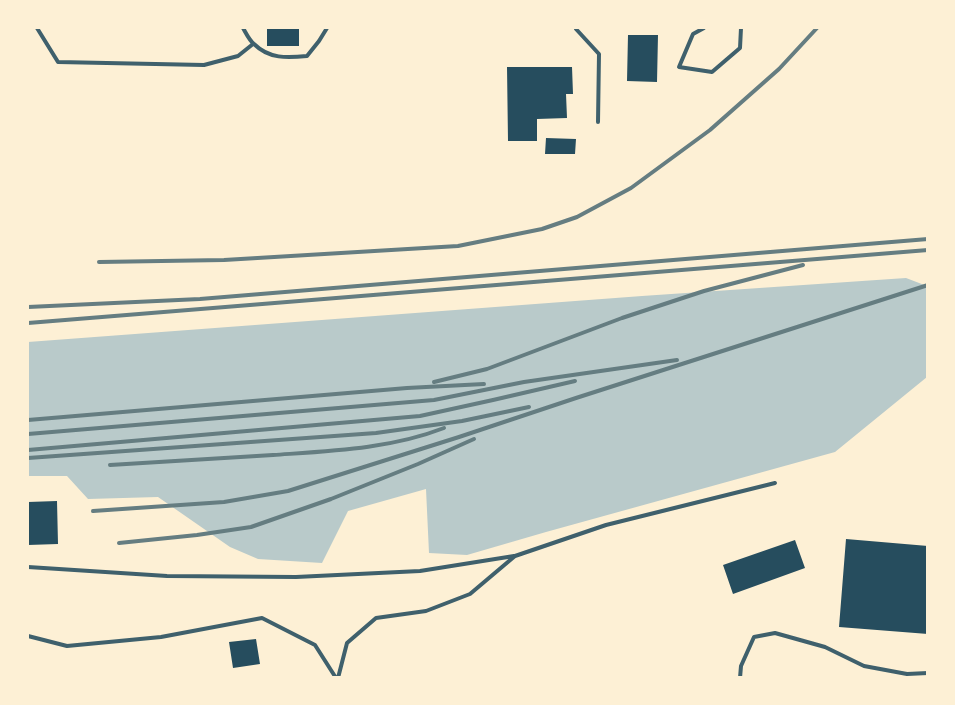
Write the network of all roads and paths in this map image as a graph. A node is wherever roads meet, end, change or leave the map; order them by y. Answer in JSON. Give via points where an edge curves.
{"nodes":[{"id":1,"x":37,"y":28,"type":"edge"},
{"id":2,"x":242,"y":28,"type":"edge"},
{"id":3,"x":327,"y":28,"type":"edge"},
{"id":4,"x":576,"y":28,"type":"edge"},
{"id":5,"x":704,"y":28,"type":"edge"},
{"id":6,"x":741,"y":28,"type":"edge"},
{"id":7,"x":253,"y":44,"type":"junction"},
{"id":8,"x":598,"y":122,"type":"dead end"},
{"id":9,"x":774,"y":483,"type":"dead end"},
{"id":10,"x":515,"y":556,"type":"junction"},
{"id":11,"x":28,"y":567,"type":"edge"},
{"id":12,"x":28,"y":636,"type":"edge"},
{"id":13,"x":928,"y":674,"type":"edge"},
{"id":14,"x":337,"y":678,"type":"edge"},
{"id":15,"x":740,"y":678,"type":"edge"}],
"edges":[{"from":1,"to":7,"type":"lane","via":[[58,62],[204,65],[238,56]]},
{"from":2,"to":7,"type":"lane"},
{"from":3,"to":7,"type":"lane","via":[[307,56],[287,58],[267,54]]},
{"from":4,"to":8,"type":"lane","via":[[599,54]]},
{"from":5,"to":6,"type":"lane","via":[[693,34],[679,67],[712,72],[740,48]]},
{"from":9,"to":10,"type":"lane","via":[[606,525]]},
{"from":10,"to":11,"type":"lane","via":[[420,571],[296,578],[167,576]]},
{"from":10,"to":14,"type":"lane","via":[[470,594],[426,611],[376,618],[347,643]]},
{"from":12,"to":14,"type":"lane","via":[[67,646],[162,637],[262,618],[315,645]]},
{"from":13,"to":15,"type":"lane","via":[[907,674],[864,666],[825,647],[775,633],[754,637],[741,666]]}]}
